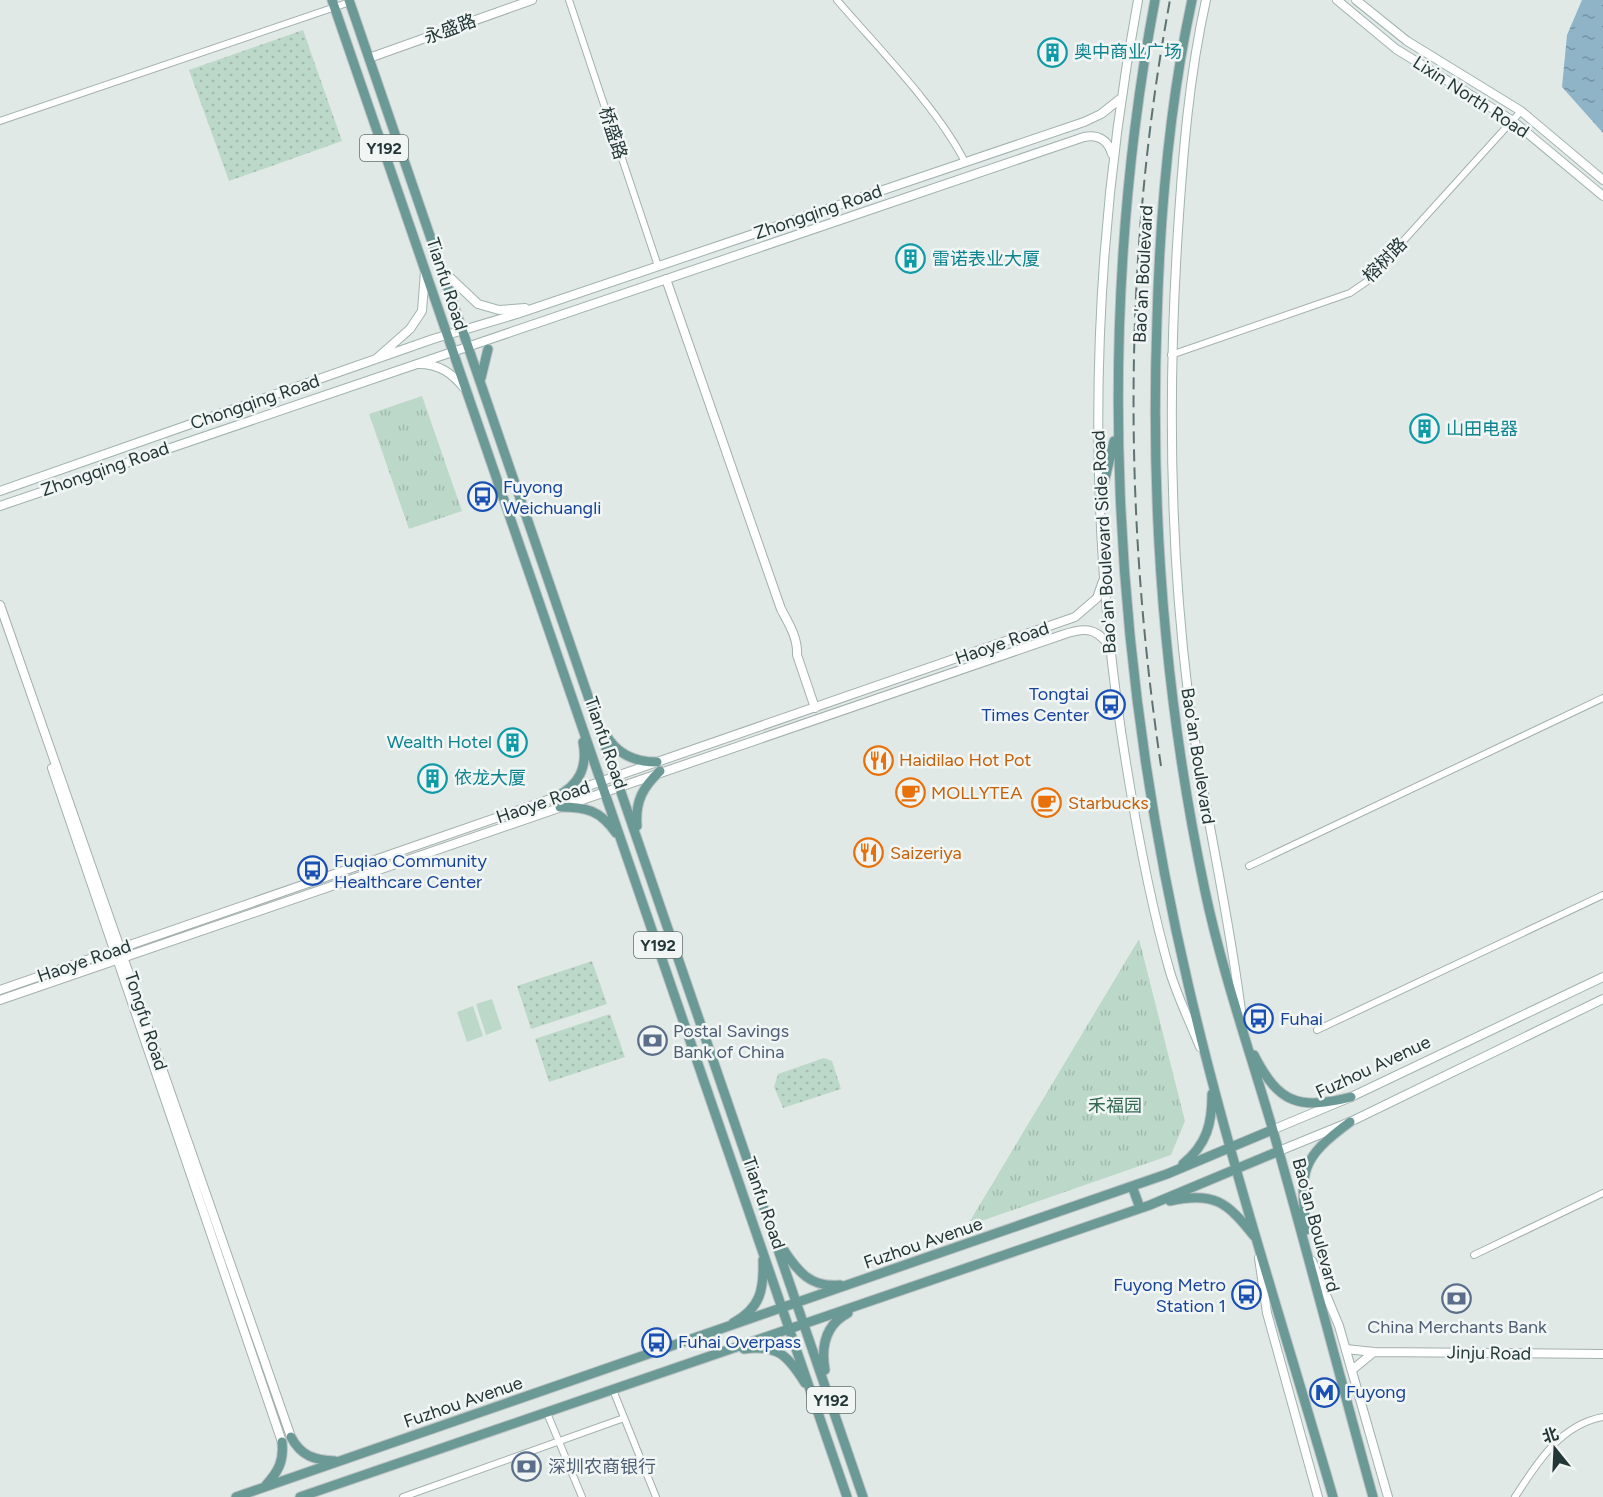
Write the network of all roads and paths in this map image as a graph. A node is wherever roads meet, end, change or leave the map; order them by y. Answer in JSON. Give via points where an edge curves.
{"nodes":[{"id":1,"x":532,"y":0,"type":"edge"},
{"id":2,"x":569,"y":0,"type":"edge"},
{"id":3,"x":837,"y":0,"type":"edge"},
{"id":4,"x":1138,"y":0,"type":"edge"},
{"id":5,"x":1155,"y":0,"type":"edge"},
{"id":6,"x":1192,"y":0,"type":"edge"},
{"id":7,"x":1206,"y":0,"type":"edge"},
{"id":8,"x":1337,"y":0,"type":"edge"},
{"id":9,"x":1356,"y":0,"type":"edge"},
{"id":10,"x":350,"y":1,"type":"edge"},
{"id":11,"x":333,"y":3,"type":"edge"},
{"id":12,"x":369,"y":58,"type":"junction"},
{"id":13,"x":1120,"y":99,"type":"junction"},
{"id":14,"x":1521,"y":111,"type":"junction"},
{"id":15,"x":0,"y":121,"type":"edge"},
{"id":16,"x":1513,"y":121,"type":"junction"},
{"id":17,"x":1024,"y":142,"type":"junction"},
{"id":18,"x":1112,"y":154,"type":"junction"},
{"id":19,"x":1029,"y":155,"type":"junction"},
{"id":20,"x":965,"y":162,"type":"junction"},
{"id":21,"x":1603,"y":180,"type":"edge"},
{"id":22,"x":1603,"y":196,"type":"edge"},
{"id":23,"x":658,"y":266,"type":"junction"},
{"id":24,"x":425,"y":268,"type":"junction"},
{"id":25,"x":441,"y":269,"type":"junction"},
{"id":26,"x":666,"y":279,"type":"junction"},
{"id":27,"x":537,"y":307,"type":"junction"},
{"id":28,"x":464,"y":330,"type":"junction"},
{"id":29,"x":516,"y":330,"type":"junction"},
{"id":30,"x":447,"y":335,"type":"junction"},
{"id":31,"x":469,"y":346,"type":"junction"},
{"id":32,"x":488,"y":349,"type":"joint"},
{"id":33,"x":452,"y":352,"type":"junction"},
{"id":34,"x":1171,"y":355,"type":"junction"},
{"id":35,"x":374,"y":361,"type":"junction"},
{"id":36,"x":414,"y":364,"type":"junction"},
{"id":37,"x":482,"y":386,"type":"junction"},
{"id":38,"x":467,"y":393,"type":"junction"},
{"id":39,"x":1116,"y":430,"type":"junction"},
{"id":40,"x":0,"y":491,"type":"edge"},
{"id":41,"x":1099,"y":504,"type":"junction"},
{"id":42,"x":1,"y":506,"type":"edge"},
{"id":43,"x":1103,"y":581,"type":"junction"},
{"id":44,"x":0,"y":605,"type":"edge"},
{"id":45,"x":0,"y":619,"type":"edge"},
{"id":46,"x":1109,"y":646,"type":"junction"},
{"id":47,"x":1603,"y":698,"type":"edge"},
{"id":48,"x":815,"y":708,"type":"junction"},
{"id":49,"x":594,"y":712,"type":"junction"},
{"id":50,"x":580,"y":719,"type":"junction"},
{"id":51,"x":659,"y":766,"type":"junction"},
{"id":52,"x":602,"y":781,"type":"junction"},
{"id":53,"x":618,"y":781,"type":"junction"},
{"id":54,"x":605,"y":791,"type":"junction"},
{"id":55,"x":556,"y":797,"type":"junction"},
{"id":56,"x":560,"y":807,"type":"junction"},
{"id":57,"x":640,"y":846,"type":"junction"},
{"id":58,"x":625,"y":848,"type":"junction"},
{"id":59,"x":1248,"y":866,"type":"dead end"},
{"id":60,"x":1603,"y":895,"type":"edge"},
{"id":61,"x":120,"y":953,"type":"junction"},
{"id":62,"x":1603,"y":977,"type":"edge"},
{"id":63,"x":0,"y":990,"type":"edge"},
{"id":64,"x":1603,"y":999,"type":"edge"},
{"id":65,"x":0,"y":1000,"type":"edge"},
{"id":66,"x":1317,"y":1030,"type":"dead end"},
{"id":67,"x":1243,"y":1031,"type":"junction"},
{"id":68,"x":1210,"y":1074,"type":"junction"},
{"id":69,"x":1351,"y":1097,"type":"junction"},
{"id":70,"x":1350,"y":1122,"type":"junction"},
{"id":71,"x":1272,"y":1130,"type":"junction"},
{"id":72,"x":1230,"y":1148,"type":"junction"},
{"id":73,"x":1278,"y":1151,"type":"junction"},
{"id":74,"x":1236,"y":1169,"type":"junction"},
{"id":75,"x":1167,"y":1174,"type":"junction"},
{"id":76,"x":1132,"y":1186,"type":"junction"},
{"id":77,"x":1603,"y":1193,"type":"edge"},
{"id":78,"x":1150,"y":1205,"type":"junction"},
{"id":79,"x":1140,"y":1208,"type":"junction"},
{"id":80,"x":775,"y":1237,"type":"junction"},
{"id":81,"x":1256,"y":1239,"type":"junction"},
{"id":82,"x":762,"y":1248,"type":"junction"},
{"id":83,"x":1307,"y":1250,"type":"junction"},
{"id":84,"x":1474,"y":1255,"type":"dead end"},
{"id":85,"x":857,"y":1283,"type":"junction"},
{"id":86,"x":867,"y":1303,"type":"junction"},
{"id":87,"x":798,"y":1304,"type":"junction"},
{"id":88,"x":783,"y":1309,"type":"junction"},
{"id":89,"x":805,"y":1324,"type":"junction"},
{"id":90,"x":790,"y":1329,"type":"junction"},
{"id":91,"x":716,"y":1332,"type":"junction"},
{"id":92,"x":1346,"y":1349,"type":"junction"},
{"id":93,"x":1374,"y":1352,"type":"junction"},
{"id":94,"x":721,"y":1353,"type":"junction"},
{"id":95,"x":1603,"y":1354,"type":"edge"},
{"id":96,"x":1352,"y":1370,"type":"junction"},
{"id":97,"x":613,"y":1390,"type":"junction"},
{"id":98,"x":828,"y":1394,"type":"junction"},
{"id":99,"x":813,"y":1397,"type":"junction"},
{"id":100,"x":547,"y":1413,"type":"junction"},
{"id":101,"x":1603,"y":1417,"type":"edge"},
{"id":102,"x":624,"y":1418,"type":"junction"},
{"id":103,"x":291,"y":1437,"type":"joint"},
{"id":104,"x":282,"y":1442,"type":"joint"},
{"id":105,"x":558,"y":1442,"type":"junction"},
{"id":106,"x":340,"y":1461,"type":"junction"},
{"id":107,"x":264,"y":1487,"type":"junction"},
{"id":108,"x":305,"y":1496,"type":"edge"},
{"id":109,"x":236,"y":1497,"type":"edge"},
{"id":110,"x":403,"y":1497,"type":"edge"},
{"id":111,"x":582,"y":1497,"type":"edge"},
{"id":112,"x":656,"y":1497,"type":"edge"},
{"id":113,"x":847,"y":1497,"type":"edge"},
{"id":114,"x":863,"y":1497,"type":"edge"},
{"id":115,"x":1318,"y":1497,"type":"edge"},
{"id":116,"x":1333,"y":1497,"type":"edge"},
{"id":117,"x":1373,"y":1497,"type":"edge"},
{"id":118,"x":1388,"y":1497,"type":"edge"},
{"id":119,"x":1515,"y":1497,"type":"edge"}],
"edges":[{"from":1,"to":12,"type":"street","name":"永盛路"},
{"from":2,"to":23,"type":"street","name":"桥盛路"},
{"from":3,"to":20,"type":"street","via":[[932,112]]},
{"from":4,"to":13,"type":"main road","name":"Bao'an Boulevard Side Road"},
{"from":5,"to":39,"type":"main road","name":"Bao'an Boulevard","via":[[1143,66],[1120,275]]},
{"from":6,"to":67,"type":"main road","name":"Bao'an Boulevard","via":[[1169,130],[1162,205],[1154,464],[1167,651],[1180,756],[1215,937]]},
{"from":7,"to":34,"type":"main road","via":[[1182,155]]},
{"from":8,"to":16,"type":"main road","name":"Lixin North Road","via":[[1396,49]]},
{"from":9,"to":14,"type":"main road","name":"Lixin North Road","via":[[1407,41]]},
{"from":10,"to":11,"type":"street"},
{"from":10,"to":12,"type":"main road","name":"Tianfu Road","number":"Y192"},
{"from":11,"to":15,"type":"street"},
{"from":11,"to":24,"type":"main road","name":"Tianfu Road","number":"Y192"},
{"from":12,"to":25,"type":"main road","name":"Tianfu Road","number":"Y192"},
{"from":13,"to":17,"type":"main road","name":"Zhongqing Road","via":[[1092,119]]},
{"from":13,"to":18,"type":"main road","name":"Bao'an Boulevard Side Road"},
{"from":14,"to":16,"type":"street","name":"榕树路"},
{"from":14,"to":21,"type":"main road","name":"Lixin North Road"},
{"from":16,"to":22,"type":"main road","name":"Lixin North Road"},
{"from":16,"to":34,"type":"street","name":"榕树路","via":[[1366,282],[1350,293]]},
{"from":17,"to":19,"type":"main road"},
{"from":17,"to":20,"type":"main road","name":"Zhongqing Road"},
{"from":18,"to":19,"type":"main road","name":"Zhongqing Road","via":[[1103,139],[1089,136]]},
{"from":18,"to":41,"type":"main road","name":"Bao'an Boulevard Side Road","via":[[1098,349]]},
{"from":19,"to":26,"type":"main road","name":"Zhongqing Road"},
{"from":20,"to":23,"type":"main road","name":"Zhongqing Road"},
{"from":23,"to":27,"type":"main road","name":"Zhongqing Road"},
{"from":24,"to":30,"type":"main road","name":"Tianfu Road","number":"Y192"},
{"from":24,"to":35,"type":"main road","via":[[422,311],[410,329]]},
{"from":25,"to":27,"type":"main road","via":[[478,304],[499,310]]},
{"from":25,"to":28,"type":"main road","name":"Tianfu Road","number":"Y192"},
{"from":26,"to":29,"type":"main road","name":"Zhongqing Road"},
{"from":26,"to":48,"type":"street","via":[[781,609],[792,629],[796,655]]},
{"from":27,"to":28,"type":"main road","name":"Chongqing Road"},
{"from":28,"to":30,"type":"main road","name":"Chongqing Road"},
{"from":28,"to":31,"type":"main road","name":"Tianfu Road","number":"Y192"},
{"from":29,"to":31,"type":"main road"},
{"from":29,"to":32,"type":"main road"},
{"from":30,"to":33,"type":"main road","name":"Tianfu Road","number":"Y192"},
{"from":30,"to":35,"type":"main road","name":"Chongqing Road"},
{"from":31,"to":33,"type":"main road"},
{"from":31,"to":37,"type":"main road","name":"Tianfu Road","number":"Y192"},
{"from":32,"to":37,"type":"main road","via":[[482,365]]},
{"from":33,"to":36,"type":"main road"},
{"from":33,"to":38,"type":"main road","name":"Tianfu Road","number":"Y192"},
{"from":34,"to":67,"type":"main road","via":[[1174,528],[1188,691]]},
{"from":35,"to":40,"type":"main road","name":"Chongqing Road"},
{"from":36,"to":38,"type":"main road","number":"Y192","via":[[437,365]]},
{"from":36,"to":42,"type":"main road","name":"Zhongqing Road"},
{"from":37,"to":49,"type":"main road","name":"Tianfu Road","number":"Y192"},
{"from":38,"to":50,"type":"main road","name":"Tianfu Road","number":"Y192"},
{"from":39,"to":41,"type":"main road"},
{"from":39,"to":68,"type":"main road","name":"Bao'an Boulevard","via":[[1136,703],[1165,874]]},
{"from":41,"to":43,"type":"main road","name":"Bao'an Boulevard Side Road"},
{"from":43,"to":46,"type":"main road","name":"Bao'an Boulevard Side Road"},
{"from":43,"to":48,"type":"street","name":"Haoye Road","via":[[1097,598],[1075,617]]},
{"from":44,"to":61,"type":"street","name":"Tongfu Road"},
{"from":45,"to":61,"type":"street","name":"Tongfu Road"},
{"from":46,"to":51,"type":"street","name":"Haoye Road","via":[[1100,634],[1084,629],[1074,631]]},
{"from":46,"to":68,"type":"main road","name":"Bao'an Boulevard Side Road","via":[[1131,795],[1152,901],[1170,973]]},
{"from":47,"to":59,"type":"street"},
{"from":48,"to":51,"type":"street","name":"Haoye Road"},
{"from":49,"to":51,"type":"main road","via":[[621,753]]},
{"from":49,"to":53,"type":"main road","name":"Tianfu Road","number":"Y192"},
{"from":50,"to":52,"type":"main road","name":"Tianfu Road","number":"Y192"},
{"from":50,"to":55,"type":"main road","via":[[585,751],[582,771],[573,787]]},
{"from":51,"to":53,"type":"street","name":"Haoye Road"},
{"from":51,"to":57,"type":"main road","via":[[636,808]]},
{"from":52,"to":53,"type":"street","name":"Haoye Road"},
{"from":52,"to":54,"type":"main road","name":"Tianfu Road","number":"Y192"},
{"from":52,"to":55,"type":"street","name":"Haoye Road"},
{"from":53,"to":54,"type":"street","name":"Haoye Road"},
{"from":53,"to":57,"type":"main road","name":"Tianfu Road","number":"Y192"},
{"from":54,"to":56,"type":"street","name":"Haoye Road"},
{"from":54,"to":58,"type":"main road","name":"Tianfu Road","number":"Y192"},
{"from":55,"to":61,"type":"street","name":"Haoye Road"},
{"from":56,"to":58,"type":"main road","via":[[584,807],[596,812]]},
{"from":56,"to":61,"type":"street","name":"Haoye Road"},
{"from":57,"to":80,"type":"main road","name":"Tianfu Road","number":"Y192"},
{"from":58,"to":82,"type":"main road","name":"Tianfu Road","number":"Y192"},
{"from":60,"to":66,"type":"street"},
{"from":61,"to":63,"type":"street","name":"Haoye Road"},
{"from":61,"to":65,"type":"street","name":"Haoye Road"},
{"from":61,"to":103,"type":"street","name":"Tongfu Road"},
{"from":61,"to":104,"type":"street","name":"Tongfu Road"},
{"from":62,"to":69,"type":"main road","name":"Fuzhou Avenue"},
{"from":64,"to":70,"type":"main road","name":"Fuzhou Avenue"},
{"from":67,"to":69,"type":"main road","via":[[1268,1079],[1286,1097],[1304,1104]]},
{"from":67,"to":71,"type":"main road","name":"Bao'an Boulevard"},
{"from":68,"to":72,"type":"main road","name":"Bao'an Boulevard"},
{"from":68,"to":75,"type":"main road","via":[[1212,1107],[1207,1137],[1192,1156]]},
{"from":69,"to":71,"type":"main road","name":"Fuzhou Avenue"},
{"from":70,"to":73,"type":"main road","name":"Fuzhou Avenue"},
{"from":70,"to":83,"type":"main road","via":[[1319,1146],[1305,1167]]},
{"from":71,"to":72,"type":"main road","name":"Fuzhou Avenue"},
{"from":71,"to":73,"type":"main road","name":"Bao'an Boulevard"},
{"from":72,"to":74,"type":"main road","name":"Bao'an Boulevard"},
{"from":72,"to":75,"type":"main road","name":"Fuzhou Avenue"},
{"from":73,"to":74,"type":"main road","name":"Fuzhou Avenue"},
{"from":73,"to":83,"type":"main road","name":"Bao'an Boulevard"},
{"from":74,"to":78,"type":"main road","name":"Fuzhou Avenue"},
{"from":74,"to":81,"type":"main road","name":"Bao'an Boulevard"},
{"from":75,"to":76,"type":"main road","name":"Fuzhou Avenue"},
{"from":76,"to":79,"type":"main road"},
{"from":76,"to":85,"type":"main road","name":"Fuzhou Avenue"},
{"from":77,"to":84,"type":"street"},
{"from":78,"to":79,"type":"main road","name":"Fuzhou Avenue"},
{"from":78,"to":81,"type":"main road","via":[[1192,1197],[1214,1199],[1233,1211]]},
{"from":79,"to":86,"type":"main road","name":"Fuzhou Avenue"},
{"from":80,"to":85,"type":"main road","via":[[805,1278],[831,1286]]},
{"from":80,"to":87,"type":"main road","name":"Tianfu Road","number":"Y192"},
{"from":81,"to":115,"type":"main road","via":[[1269,1323]]},
{"from":81,"to":116,"type":"main road","name":"Bao'an Boulevard"},
{"from":82,"to":88,"type":"main road","name":"Tianfu Road","number":"Y192"},
{"from":82,"to":91,"type":"main road","via":[[763,1289],[759,1300],[739,1320]]},
{"from":83,"to":92,"type":"main road","via":[[1332,1305]]},
{"from":83,"to":117,"type":"main road","name":"Bao'an Boulevard"},
{"from":85,"to":87,"type":"main road","name":"Fuzhou Avenue"},
{"from":86,"to":89,"type":"main road","name":"Fuzhou Avenue"},
{"from":86,"to":98,"type":"main road","via":[[843,1315],[826,1333]]},
{"from":87,"to":88,"type":"main road","name":"Fuzhou Avenue"},
{"from":87,"to":89,"type":"main road","name":"Tianfu Road","number":"Y192"},
{"from":88,"to":90,"type":"main road","name":"Tianfu Road","number":"Y192"},
{"from":88,"to":91,"type":"main road","name":"Fuzhou Avenue"},
{"from":89,"to":90,"type":"main road","name":"Fuzhou Avenue"},
{"from":89,"to":98,"type":"main road","name":"Tianfu Road","number":"Y192"},
{"from":90,"to":94,"type":"main road","name":"Fuzhou Avenue"},
{"from":90,"to":99,"type":"main road","name":"Tianfu Road","number":"Y192"},
{"from":91,"to":106,"type":"main road","name":"Fuzhou Avenue"},
{"from":92,"to":93,"type":"street","name":"Jinju Road"},
{"from":92,"to":96,"type":"main road"},
{"from":93,"to":95,"type":"street","name":"Jinju Road"},
{"from":93,"to":96,"type":"street"},
{"from":94,"to":97,"type":"main road","name":"Fuzhou Avenue"},
{"from":94,"to":99,"type":"main road","via":[[756,1348],[780,1352]]},
{"from":96,"to":118,"type":"main road"},
{"from":97,"to":100,"type":"main road","name":"Fuzhou Avenue"},
{"from":97,"to":102,"type":"street"},
{"from":98,"to":114,"type":"main road","name":"Tianfu Road","number":"Y192"},
{"from":99,"to":113,"type":"main road","name":"Tianfu Road","number":"Y192"},
{"from":100,"to":105,"type":"street"},
{"from":100,"to":108,"type":"main road","name":"Fuzhou Avenue"},
{"from":101,"to":119,"type":"street","via":[[1561,1436],[1541,1456]]},
{"from":102,"to":105,"type":"street"},
{"from":102,"to":112,"type":"street"},
{"from":103,"to":106,"type":"main road","via":[[297,1448],[314,1460]]},
{"from":104,"to":107,"type":"main road","via":[[281,1465]]},
{"from":105,"to":110,"type":"street"},
{"from":105,"to":111,"type":"street"},
{"from":106,"to":107,"type":"main road","name":"Fuzhou Avenue"},
{"from":107,"to":109,"type":"main road","name":"Fuzhou Avenue"}]}
